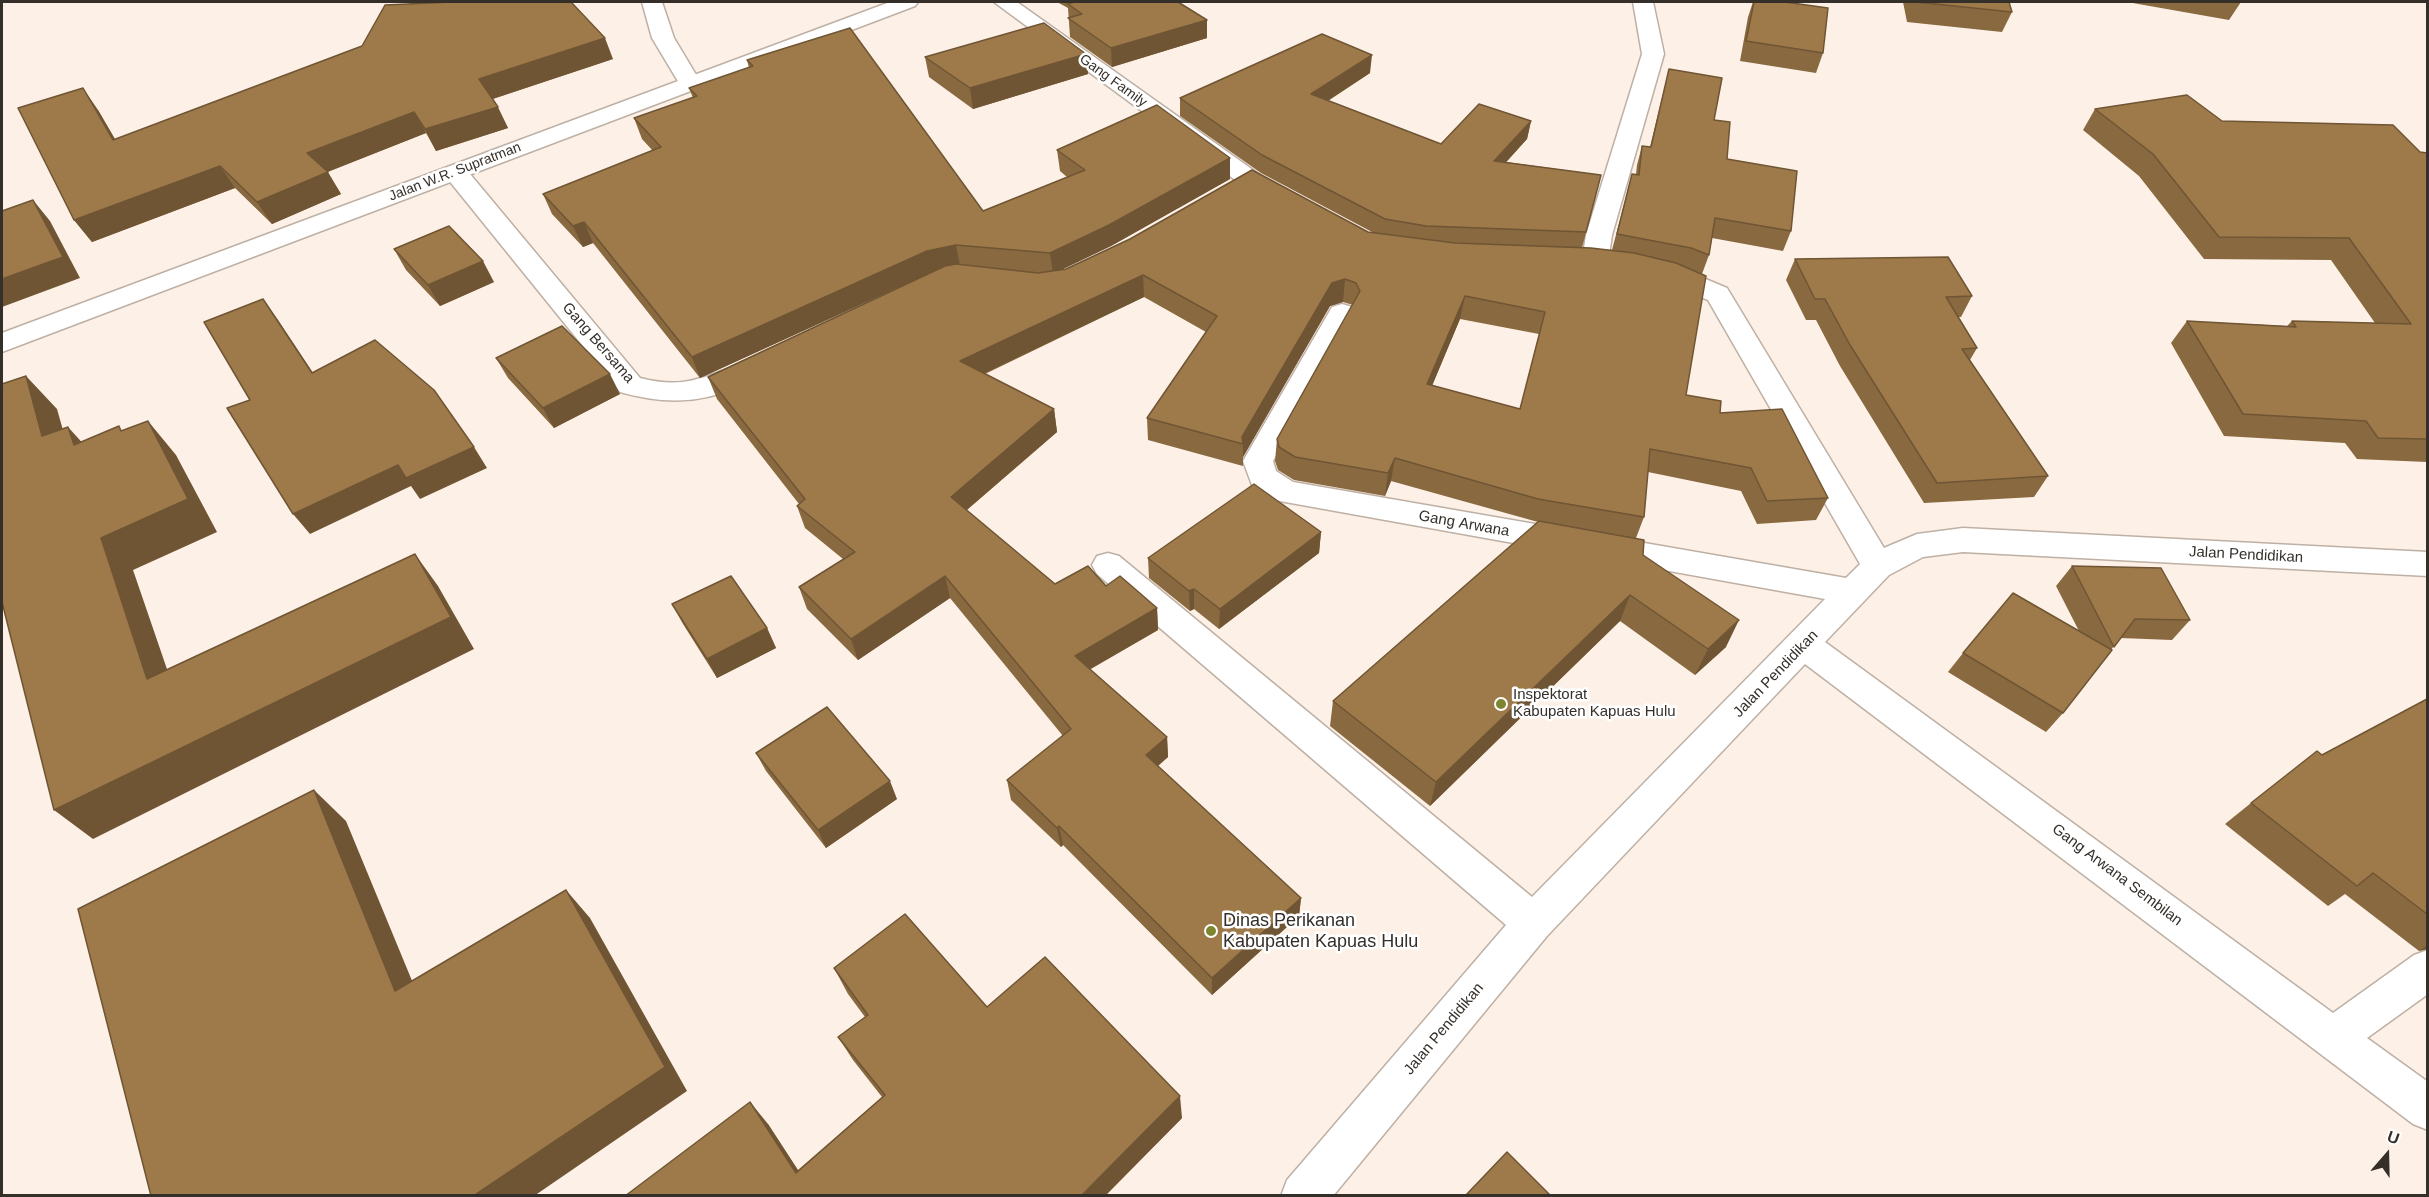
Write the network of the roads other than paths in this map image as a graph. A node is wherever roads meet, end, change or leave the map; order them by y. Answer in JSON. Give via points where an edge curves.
{"nodes":[{"id":1,"x":652,"y":2,"type":"edge"},
{"id":2,"x":908,"y":2,"type":"edge"},
{"id":3,"x":1004,"y":2,"type":"edge"},
{"id":4,"x":1643,"y":2,"type":"edge"},
{"id":5,"x":690,"y":83,"type":"junction"},
{"id":6,"x":456,"y":173,"type":"junction"},
{"id":7,"x":1303,"y":207,"type":"edge"},
{"id":8,"x":1342,"y":313,"type":"dead end"},
{"id":9,"x":2,"y":343,"type":"edge"},
{"id":10,"x":774,"y":360,"type":"edge"},
{"id":11,"x":2427,"y":564,"type":"edge"},
{"id":12,"x":1108,"y":565,"type":"dead end"},
{"id":13,"x":1878,"y":566,"type":"junction"},
{"id":14,"x":1855,"y":592,"type":"junction"},
{"id":15,"x":1804,"y":645,"type":"junction"},
{"id":16,"x":1533,"y":923,"type":"junction"},
{"id":17,"x":2427,"y":969,"type":"edge"},
{"id":18,"x":2334,"y":1036,"type":"junction"},
{"id":19,"x":2427,"y":1109,"type":"edge"},
{"id":20,"x":1303,"y":1196,"type":"edge"}],
"edges":[{"from":1,"to":5,"type":"main road","via":[[663,38]]},
{"from":2,"to":5,"type":"main road","name":"Jalan W.R. Supratman"},
{"from":3,"to":7,"type":"main road","name":"Gang Family","via":[[1241,186]]},
{"from":4,"to":13,"type":"main road","via":[[1653,54],[1599,235],[1583,260],[1683,279],[1718,294]]},
{"from":5,"to":6,"type":"main road","name":"Jalan W.R. Supratman"},
{"from":6,"to":9,"type":"main road","name":"Jalan W.R. Supratman"},
{"from":6,"to":10,"type":"main road","name":"Gang Bersama","via":[[630,385],[663,394],[689,394],[711,389]]},
{"from":8,"to":14,"type":"main road","name":"Gang Arwana","via":[[1258,461],[1263,477],[1285,492]]},
{"from":11,"to":13,"type":"main road","name":"Jalan Pendidikan","via":[[1963,540],[1917,546]]},
{"from":12,"to":16,"type":"main road"},
{"from":13,"to":14,"type":"main road","name":"Jalan Pendidikan"},
{"from":14,"to":15,"type":"main road","name":"Jalan Pendidikan"},
{"from":15,"to":16,"type":"main road","name":"Jalan Pendidikan"},
{"from":15,"to":18,"type":"main road","name":"Gang Arwana Sembilan"},
{"from":16,"to":20,"type":"main road","name":"Jalan Pendidikan"},
{"from":17,"to":18,"type":"main road"},
{"from":18,"to":19,"type":"main road","name":"Gang Arwana Sembilan"}]}
